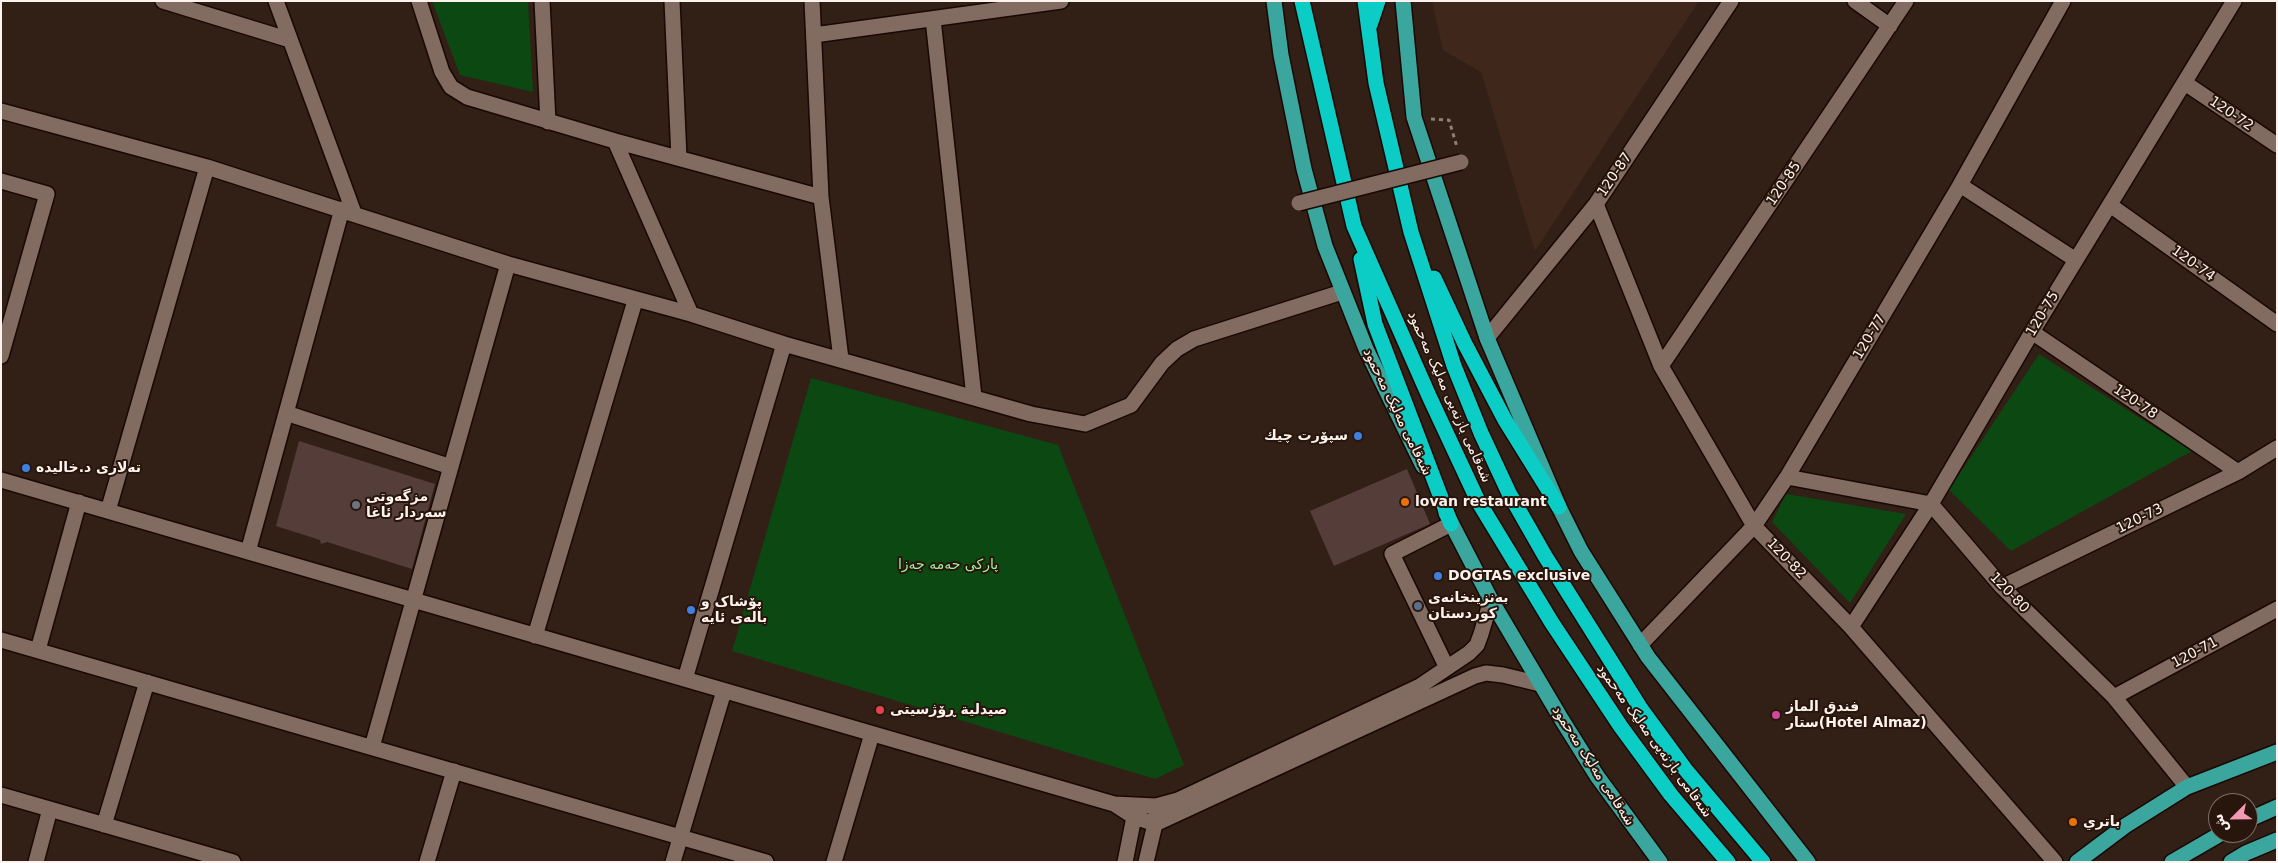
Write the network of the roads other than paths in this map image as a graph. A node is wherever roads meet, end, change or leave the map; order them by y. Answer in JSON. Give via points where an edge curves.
{"nodes":[{"id":1,"x":163,"y":1,"type":"edge"},
{"id":2,"x":276,"y":1,"type":"edge"},
{"id":3,"x":419,"y":1,"type":"edge"},
{"id":4,"x":542,"y":1,"type":"edge"},
{"id":5,"x":672,"y":1,"type":"edge"},
{"id":6,"x":812,"y":1,"type":"edge"},
{"id":7,"x":1061,"y":1,"type":"edge"},
{"id":8,"x":1274,"y":1,"type":"edge"},
{"id":9,"x":1302,"y":1,"type":"edge"},
{"id":10,"x":1365,"y":1,"type":"edge"},
{"id":11,"x":1378,"y":1,"type":"edge"},
{"id":12,"x":1403,"y":1,"type":"edge"},
{"id":13,"x":1731,"y":1,"type":"edge"},
{"id":14,"x":1855,"y":1,"type":"edge"},
{"id":15,"x":1906,"y":1,"type":"edge"},
{"id":16,"x":2064,"y":1,"type":"edge"},
{"id":17,"x":2234,"y":1,"type":"edge"},
{"id":18,"x":933,"y":19,"type":"junction"},
{"id":19,"x":1890,"y":26,"type":"junction"},
{"id":20,"x":1368,"y":29,"type":"junction"},
{"id":21,"x":814,"y":35,"type":"junction"},
{"id":22,"x":290,"y":40,"type":"junction"},
{"id":23,"x":2185,"y":83,"type":"junction"},
{"id":24,"x":1,"y":111,"type":"edge"},
{"id":25,"x":548,"y":122,"type":"junction"},
{"id":26,"x":615,"y":141,"type":"junction"},
{"id":27,"x":2277,"y":145,"type":"edge"},
{"id":28,"x":679,"y":158,"type":"junction"},
{"id":29,"x":1461,"y":162,"type":"road end"},
{"id":30,"x":207,"y":167,"type":"junction"},
{"id":31,"x":1,"y":182,"type":"edge"},
{"id":32,"x":1960,"y":185,"type":"junction"},
{"id":33,"x":822,"y":197,"type":"junction"},
{"id":34,"x":1299,"y":204,"type":"dead end"},
{"id":35,"x":1596,"y":204,"type":"junction"},
{"id":36,"x":2110,"y":205,"type":"junction"},
{"id":37,"x":348,"y":211,"type":"junction"},
{"id":38,"x":1354,"y":226,"type":"junction"},
{"id":39,"x":1411,"y":232,"type":"junction"},
{"id":40,"x":2076,"y":260,"type":"junction"},
{"id":41,"x":508,"y":264,"type":"junction"},
{"id":42,"x":1342,"y":292,"type":"junction"},
{"id":43,"x":635,"y":301,"type":"junction"},
{"id":44,"x":691,"y":314,"type":"junction"},
{"id":45,"x":2277,"y":324,"type":"edge"},
{"id":46,"x":2032,"y":332,"type":"junction"},
{"id":47,"x":4,"y":337,"type":"edge"},
{"id":48,"x":1487,"y":338,"type":"junction"},
{"id":49,"x":784,"y":344,"type":"junction"},
{"id":50,"x":1,"y":356,"type":"edge"},
{"id":51,"x":841,"y":359,"type":"junction"},
{"id":52,"x":1662,"y":366,"type":"junction"},
{"id":53,"x":974,"y":397,"type":"junction"},
{"id":54,"x":286,"y":413,"type":"junction"},
{"id":55,"x":2277,"y":448,"type":"edge"},
{"id":56,"x":451,"y":467,"type":"junction"},
{"id":57,"x":2238,"y":472,"type":"junction"},
{"id":58,"x":1788,"y":476,"type":"junction"},
{"id":59,"x":1,"y":480,"type":"edge"},
{"id":60,"x":79,"y":502,"type":"junction"},
{"id":61,"x":1931,"y":504,"type":"junction"},
{"id":62,"x":1559,"y":507,"type":"junction"},
{"id":63,"x":108,"y":511,"type":"junction"},
{"id":64,"x":1451,"y":524,"type":"junction"},
{"id":65,"x":1754,"y":526,"type":"junction"},
{"id":66,"x":248,"y":552,"type":"junction"},
{"id":67,"x":2002,"y":587,"type":"junction"},
{"id":68,"x":413,"y":600,"type":"junction"},
{"id":69,"x":1491,"y":600,"type":"junction"},
{"id":70,"x":2277,"y":609,"type":"edge"},
{"id":71,"x":1851,"y":627,"type":"junction"},
{"id":72,"x":535,"y":636,"type":"junction"},
{"id":73,"x":1,"y":640,"type":"edge"},
{"id":74,"x":1640,"y":645,"type":"junction"},
{"id":75,"x":38,"y":650,"type":"junction"},
{"id":76,"x":1447,"y":668,"type":"junction"},
{"id":77,"x":685,"y":679,"type":"junction"},
{"id":78,"x":147,"y":682,"type":"junction"},
{"id":79,"x":1540,"y":684,"type":"junction"},
{"id":80,"x":724,"y":690,"type":"junction"},
{"id":81,"x":2114,"y":697,"type":"junction"},
{"id":82,"x":872,"y":734,"type":"junction"},
{"id":83,"x":372,"y":747,"type":"junction"},
{"id":84,"x":2277,"y":752,"type":"edge"},
{"id":85,"x":454,"y":771,"type":"junction"},
{"id":86,"x":2187,"y":787,"type":"junction"},
{"id":87,"x":1,"y":795,"type":"edge"},
{"id":88,"x":1156,"y":806,"type":"junction"},
{"id":89,"x":2277,"y":807,"type":"edge"},
{"id":90,"x":50,"y":809,"type":"junction"},
{"id":91,"x":1135,"y":810,"type":"junction"},
{"id":92,"x":2258,"y":816,"type":"edge"},
{"id":93,"x":1155,"y":824,"type":"junction"},
{"id":94,"x":104,"y":825,"type":"junction"},
{"id":95,"x":680,"y":837,"type":"junction"},
{"id":96,"x":2277,"y":840,"type":"edge"},
{"id":97,"x":2208,"y":841,"type":"edge"},
{"id":98,"x":36,"y":862,"type":"edge"},
{"id":99,"x":233,"y":862,"type":"edge"},
{"id":100,"x":427,"y":862,"type":"edge"},
{"id":101,"x":673,"y":862,"type":"edge"},
{"id":102,"x":766,"y":862,"type":"edge"},
{"id":103,"x":834,"y":862,"type":"edge"},
{"id":104,"x":1125,"y":862,"type":"edge"},
{"id":105,"x":1146,"y":862,"type":"edge"},
{"id":106,"x":1659,"y":862,"type":"edge"},
{"id":107,"x":1728,"y":862,"type":"edge"},
{"id":108,"x":1763,"y":862,"type":"edge"},
{"id":109,"x":1808,"y":862,"type":"edge"},
{"id":110,"x":2055,"y":862,"type":"edge"},
{"id":111,"x":2076,"y":862,"type":"edge"},
{"id":112,"x":2172,"y":862,"type":"edge"},
{"id":113,"x":2231,"y":862,"type":"edge"}],
"edges":[{"from":1,"to":22,"type":"street"},
{"from":2,"to":22,"type":"street"},
{"from":3,"to":25,"type":"street","via":[[442,72],[451,87],[467,97]]},
{"from":4,"to":25,"type":"street"},
{"from":5,"to":28,"type":"street"},
{"from":6,"to":21,"type":"street"},
{"from":7,"to":18,"type":"street"},
{"from":8,"to":42,"type":"main road","name":"شەقامی مەلیک مەحمود","via":[[1281,55],[1304,169],[1325,246]]},
{"from":9,"to":38,"type":"highway","name":"شەقامی بازنەیی مەلیک مەحمود"},
{"from":10,"to":20,"type":"highway","name":"شەقامی بازنەیی مەلیک مەحمود"},
{"from":11,"to":20,"type":"highway"},
{"from":12,"to":48,"type":"main road","via":[[1414,117]]},
{"from":13,"to":35,"type":"street","name":"120-87"},
{"from":14,"to":19,"type":"street"},
{"from":15,"to":19,"type":"street","name":"120-85"},
{"from":16,"to":32,"type":"street","name":"120-77"},
{"from":17,"to":23,"type":"street","name":"120-75"},
{"from":18,"to":21,"type":"street"},
{"from":18,"to":53,"type":"street"},
{"from":19,"to":52,"type":"street","name":"120-85"},
{"from":20,"to":39,"type":"highway","name":"شەقامی بازنەیی مەلیک مەحمود","via":[[1376,83]]},
{"from":21,"to":33,"type":"street"},
{"from":22,"to":37,"type":"street"},
{"from":23,"to":27,"type":"street","name":"120-72"},
{"from":23,"to":36,"type":"street","name":"120-75"},
{"from":24,"to":30,"type":"street"},
{"from":25,"to":26,"type":"street"},
{"from":26,"to":28,"type":"street"},
{"from":26,"to":44,"type":"street"},
{"from":28,"to":33,"type":"street"},
{"from":29,"to":34,"type":"street","bridge":true},
{"from":30,"to":37,"type":"street"},
{"from":30,"to":63,"type":"street"},
{"from":31,"to":47,"type":"street","via":[[47,194]]},
{"from":32,"to":40,"type":"street"},
{"from":32,"to":58,"type":"street","name":"120-77"},
{"from":33,"to":51,"type":"street"},
{"from":35,"to":48,"type":"street","name":"120-87"},
{"from":35,"to":52,"type":"street","name":"120-82"},
{"from":36,"to":40,"type":"street","name":"120-75"},
{"from":36,"to":45,"type":"street","name":"120-74"},
{"from":37,"to":41,"type":"street"},
{"from":37,"to":54,"type":"street"},
{"from":38,"to":64,"type":"highway","via":[[1376,324]]},
{"from":38,"to":107,"type":"highway","name":"شەقامی بازنەیی مەلیک مەحمود","via":[[1478,501],[1621,727],[1671,795]]},
{"from":39,"to":62,"type":"highway","via":[[1487,387]]},
{"from":39,"to":108,"type":"highway","name":"شەقامی بازنەیی مەلیک مەحمود","via":[[1454,366],[1509,493],[1640,709],[1685,769]]},
{"from":40,"to":46,"type":"street","name":"120-75"},
{"from":41,"to":43,"type":"street"},
{"from":41,"to":56,"type":"street"},
{"from":42,"to":53,"type":"street","via":[[1194,339],[1177,349],[1162,364],[1131,405],[1085,424],[1031,414]]},
{"from":42,"to":64,"type":"main road","name":"شەقامی مەلیک مەحمود","via":[[1366,349]]},
{"from":43,"to":44,"type":"street"},
{"from":43,"to":72,"type":"street"},
{"from":44,"to":49,"type":"street"},
{"from":46,"to":57,"type":"street","name":"120-78"},
{"from":46,"to":61,"type":"street","name":"120-75"},
{"from":47,"to":50,"type":"street"},
{"from":48,"to":62,"type":"main road"},
{"from":49,"to":51,"type":"street"},
{"from":49,"to":77,"type":"street"},
{"from":51,"to":53,"type":"street"},
{"from":52,"to":65,"type":"street","name":"120-82"},
{"from":54,"to":56,"type":"street"},
{"from":54,"to":66,"type":"street"},
{"from":55,"to":57,"type":"street","name":"120-73"},
{"from":56,"to":68,"type":"street"},
{"from":57,"to":67,"type":"street","name":"120-73"},
{"from":58,"to":61,"type":"street"},
{"from":58,"to":65,"type":"street","name":"120-77"},
{"from":59,"to":60,"type":"street"},
{"from":60,"to":63,"type":"street"},
{"from":60,"to":75,"type":"street"},
{"from":61,"to":67,"type":"street","name":"120-80"},
{"from":61,"to":71,"type":"street","name":"120-75"},
{"from":62,"to":74,"type":"main road","via":[[1581,551]]},
{"from":63,"to":66,"type":"street"},
{"from":64,"to":69,"type":"main road","name":"شەقامی مەلیک مەحمود"},
{"from":64,"to":76,"type":"street","via":[[1392,554]]},
{"from":65,"to":71,"type":"street","name":"120-82"},
{"from":65,"to":74,"type":"street","name":"120-77"},
{"from":66,"to":68,"type":"street"},
{"from":67,"to":81,"type":"street","name":"120-80"},
{"from":68,"to":72,"type":"street"},
{"from":68,"to":83,"type":"street"},
{"from":69,"to":76,"type":"street","via":[[1476,645]]},
{"from":69,"to":79,"type":"main road","name":"شەقامی مەلیک مەحمود"},
{"from":70,"to":81,"type":"street","name":"120-71"},
{"from":71,"to":110,"type":"street","name":"120-82"},
{"from":72,"to":77,"type":"street"},
{"from":73,"to":75,"type":"street"},
{"from":74,"to":109,"type":"main road"},
{"from":75,"to":78,"type":"street"},
{"from":76,"to":88,"type":"street","via":[[1393,699],[1178,800]]},
{"from":77,"to":80,"type":"street"},
{"from":78,"to":83,"type":"street"},
{"from":78,"to":94,"type":"street"},
{"from":79,"to":93,"type":"street","via":[[1503,675],[1486,673],[1476,676]]},
{"from":79,"to":106,"type":"main road","name":"شەقامی مەلیک مەحمود","via":[[1597,776]]},
{"from":80,"to":82,"type":"street"},
{"from":80,"to":95,"type":"street"},
{"from":81,"to":86,"type":"street","name":"120-80"},
{"from":82,"to":91,"type":"street"},
{"from":82,"to":103,"type":"street"},
{"from":83,"to":85,"type":"street"},
{"from":84,"to":86,"type":"main road"},
{"from":85,"to":95,"type":"street"},
{"from":85,"to":100,"type":"street"},
{"from":86,"to":111,"type":"main road"},
{"from":87,"to":90,"type":"street"},
{"from":88,"to":91,"type":"street"},
{"from":88,"to":93,"type":"street"},
{"from":89,"to":92,"type":"main road"},
{"from":90,"to":94,"type":"street"},
{"from":90,"to":98,"type":"street"},
{"from":91,"to":93,"type":"street"},
{"from":91,"to":104,"type":"street"},
{"from":93,"to":105,"type":"street"},
{"from":94,"to":99,"type":"street"},
{"from":95,"to":101,"type":"street"},
{"from":95,"to":102,"type":"street"},
{"from":96,"to":113,"type":"main road"},
{"from":97,"to":112,"type":"main road"}]}
